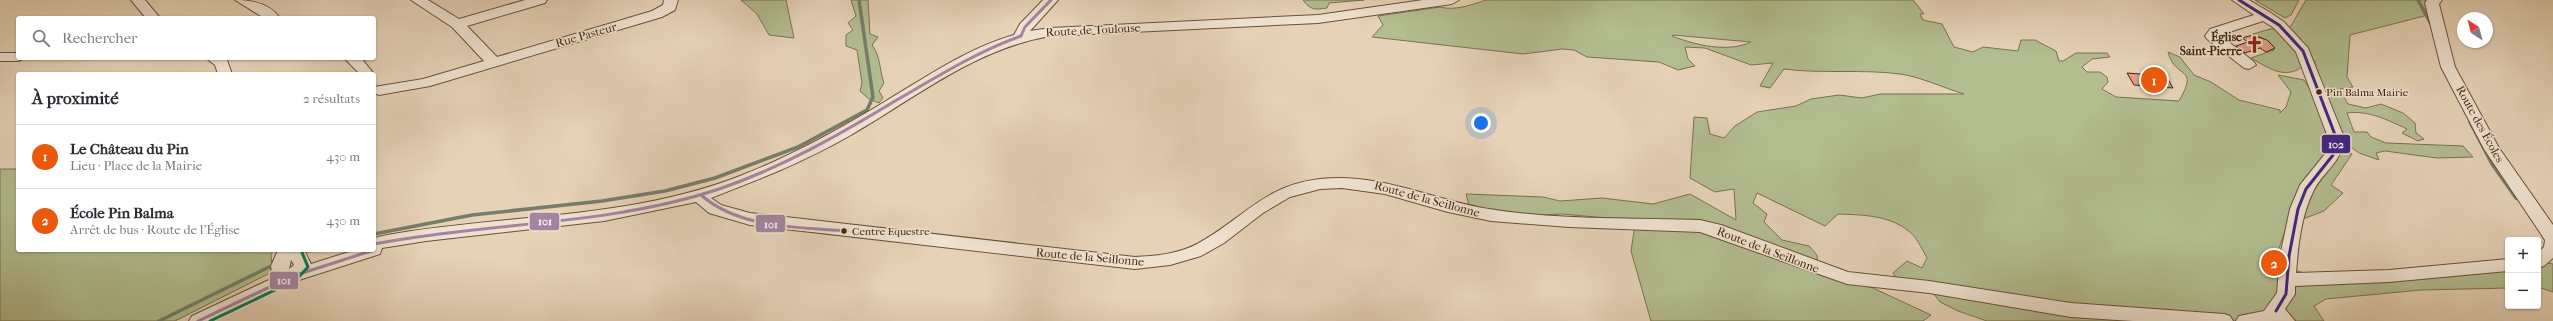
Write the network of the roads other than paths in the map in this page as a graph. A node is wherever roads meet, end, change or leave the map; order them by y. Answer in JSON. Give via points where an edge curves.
{"nodes":[{"id":1,"x":138,"y":0,"type":"edge"},
{"id":2,"x":242,"y":0,"type":"edge"},
{"id":3,"x":418,"y":0,"type":"edge"},
{"id":4,"x":540,"y":0,"type":"edge"},
{"id":5,"x":670,"y":0,"type":"edge"},
{"id":6,"x":1051,"y":0,"type":"edge"},
{"id":7,"x":1452,"y":0,"type":"edge"},
{"id":8,"x":2239,"y":0,"type":"edge"},
{"id":9,"x":2436,"y":0,"type":"edge"},
{"id":10,"x":151,"y":16,"type":"edge"},
{"id":11,"x":270,"y":16,"type":"edge"},
{"id":12,"x":2266,"y":16,"type":"junction"},
{"id":13,"x":457,"y":24,"type":"junction"},
{"id":14,"x":1021,"y":36,"type":"junction"},
{"id":15,"x":0,"y":57,"type":"edge"},
{"id":16,"x":16,"y":57,"type":"edge"},
{"id":17,"x":217,"y":60,"type":"edge"},
{"id":18,"x":353,"y":60,"type":"edge"},
{"id":19,"x":494,"y":62,"type":"junction"},
{"id":20,"x":2249,"y":65,"type":"dead end"},
{"id":21,"x":224,"y":72,"type":"edge"},
{"id":22,"x":365,"y":72,"type":"edge"},
{"id":23,"x":376,"y":90,"type":"edge"},
{"id":24,"x":727,"y":187,"type":"junction"},
{"id":25,"x":701,"y":195,"type":"junction"},
{"id":26,"x":738,"y":215,"type":"junction"},
{"id":27,"x":461,"y":231,"type":"junction"},
{"id":28,"x":376,"y":244,"type":"edge"},
{"id":29,"x":376,"y":250,"type":"edge"},
{"id":30,"x":286,"y":252,"type":"edge"},
{"id":31,"x":295,"y":252,"type":"edge"},
{"id":32,"x":346,"y":252,"type":"edge"},
{"id":33,"x":367,"y":252,"type":"edge"},
{"id":34,"x":2549,"y":252,"type":"edge"},
{"id":35,"x":2505,"y":265,"type":"edge"},
{"id":36,"x":292,"y":272,"type":"junction"},
{"id":37,"x":2287,"y":280,"type":"junction"},
{"id":38,"x":2281,"y":316,"type":"edge"},
{"id":39,"x":188,"y":321,"type":"edge"},
{"id":40,"x":198,"y":321,"type":"edge"},
{"id":41,"x":2224,"y":321,"type":"edge"},
{"id":42,"x":2245,"y":321,"type":"edge"}],
"edges":[{"from":1,"to":10,"type":"street"},
{"from":2,"to":11,"type":"street"},
{"from":3,"to":13,"type":"street"},
{"from":4,"to":13,"type":"street"},
{"from":5,"to":19,"type":"street","name":"Rue Pasteur","via":[[670,7],[657,14]]},
{"from":6,"to":14,"type":"street","via":[[1025,27]]},
{"from":7,"to":14,"type":"street","name":"Route de Toulouse","via":[[1318,19],[1050,32]]},
{"from":8,"to":12,"type":"street"},
{"from":9,"to":34,"type":"street","name":"Route des Écoles","via":[[2432,3],[2448,67]]},
{"from":12,"to":20,"type":"street","via":[[2215,32],[2212,36]]},
{"from":12,"to":37,"type":"street","via":[[2288,33],[2303,51],[2337,140],[2333,156],[2306,189],[2298,209]]},
{"from":13,"to":19,"type":"street"},
{"from":14,"to":24,"type":"street","name":"Route de Toulouse","via":[[983,50],[816,148]]},
{"from":15,"to":16,"type":"street"},
{"from":17,"to":21,"type":"street","via":[[222,63]]},
{"from":18,"to":22,"type":"street"},
{"from":19,"to":23,"type":"street","via":[[410,86]]},
{"from":24,"to":25,"type":"street","name":"Route de Toulouse"},
{"from":24,"to":26,"type":"street","via":[[729,204]]},
{"from":25,"to":26,"type":"street","name":"Route de la Seillonne","via":[[706,204],[715,209]]},
{"from":25,"to":27,"type":"street","name":"Route de Toulouse","via":[[610,214]]},
{"from":26,"to":41,"type":"street","name":"Route de la Seillonne","via":[[805,227],[1114,262],[1157,262],[1174,259],[1203,248],[1258,207],[1287,191],[1320,184],[1355,182],[1382,186],[1453,208],[1491,215],[1700,226],[1715,229],[1829,273],[1866,281],[1929,287],[2071,310]]},
{"from":27,"to":28,"type":"street","name":"Route de Toulouse","via":[[422,234]]},
{"from":27,"to":29,"type":"street","name":"Route de Toulouse"},
{"from":30,"to":36,"type":"street","via":[[280,266]]},
{"from":31,"to":36,"type":"street"},
{"from":32,"to":36,"type":"street","name":"Route de Toulouse"},
{"from":33,"to":36,"type":"street","name":"Route de Toulouse"},
{"from":35,"to":37,"type":"street","via":[[2389,276]]},
{"from":36,"to":39,"type":"street","name":"Route de Toulouse"},
{"from":36,"to":40,"type":"street","name":"Route de Toulouse"},
{"from":37,"to":38,"type":"street"},
{"from":38,"to":42,"type":"street"}]}
